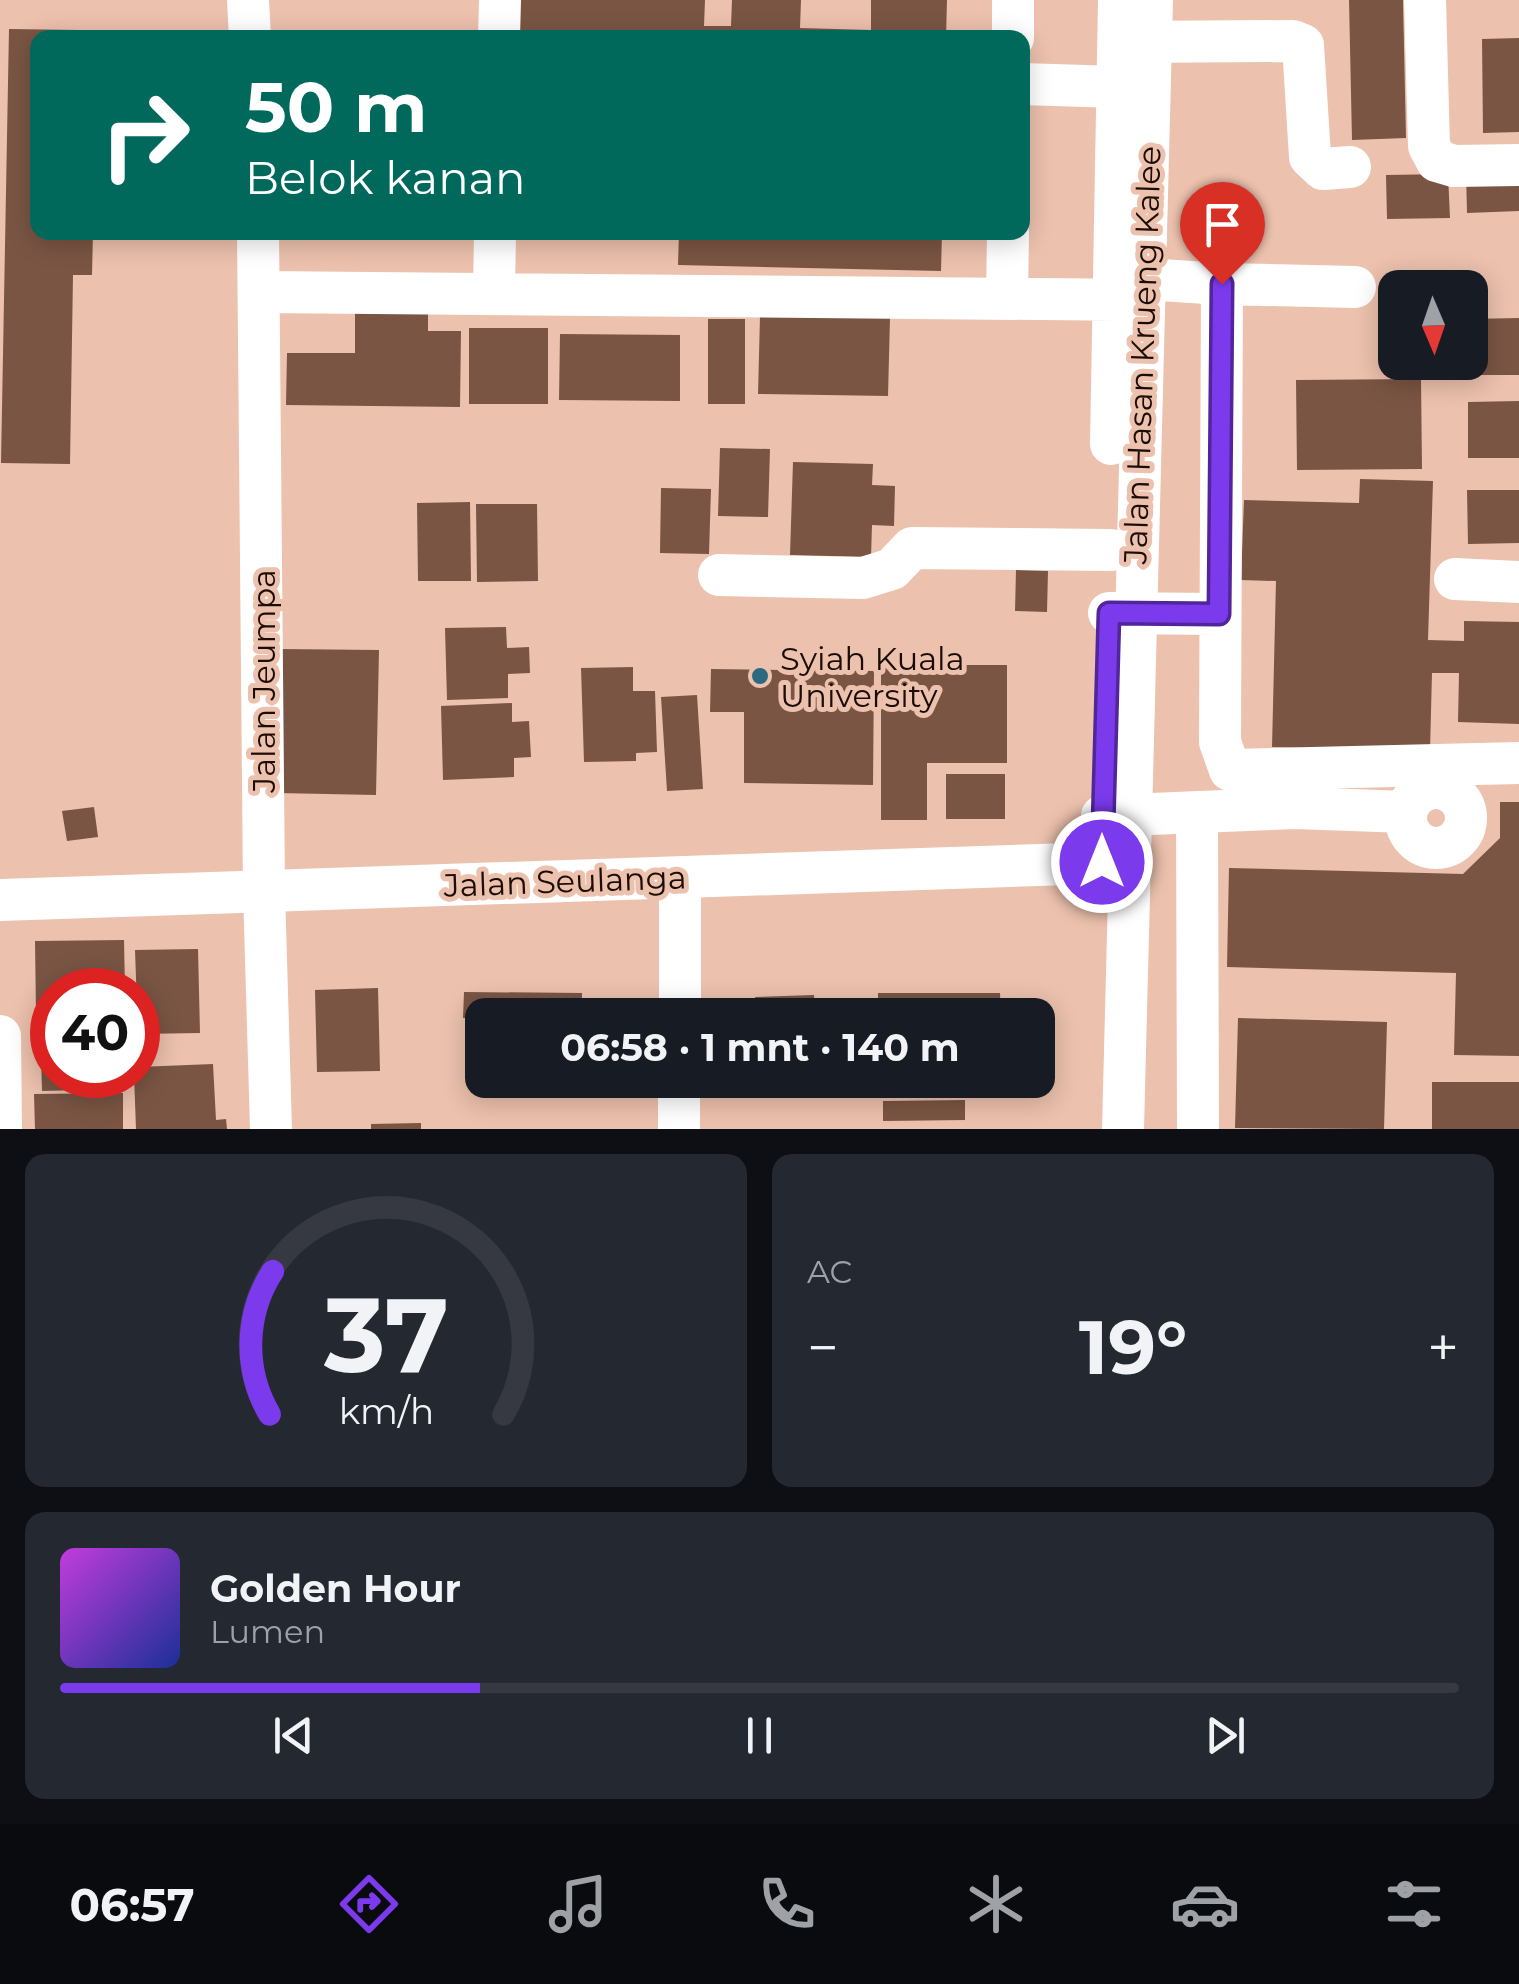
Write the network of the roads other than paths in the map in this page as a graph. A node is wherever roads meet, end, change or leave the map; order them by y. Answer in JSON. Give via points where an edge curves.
{"nodes":[{"id":1,"x":248,"y":0,"type":"edge"},
{"id":2,"x":500,"y":0,"type":"edge"},
{"id":3,"x":1013,"y":0,"type":"edge"},
{"id":4,"x":1152,"y":0,"type":"edge"},
{"id":5,"x":1425,"y":0,"type":"edge"},
{"id":6,"x":1129,"y":28,"type":"edge"},
{"id":7,"x":250,"y":30,"type":"edge"},
{"id":8,"x":500,"y":30,"type":"edge"},
{"id":9,"x":1012,"y":30,"type":"edge"},
{"id":10,"x":1030,"y":84,"type":"edge"},
{"id":11,"x":1117,"y":87,"type":"junction"},
{"id":12,"x":1519,"y":164,"type":"edge"},
{"id":13,"x":1350,"y":167,"type":"dead end"},
{"id":14,"x":258,"y":240,"type":"edge"},
{"id":15,"x":495,"y":240,"type":"edge"},
{"id":16,"x":1008,"y":240,"type":"edge"},
{"id":17,"x":1222,"y":284,"type":"junction"},
{"id":18,"x":1354,"y":287,"type":"dead end"},
{"id":19,"x":261,"y":292,"type":"junction"},
{"id":20,"x":1134,"y":293,"type":"junction"},
{"id":21,"x":494,"y":294,"type":"junction"},
{"id":22,"x":1007,"y":299,"type":"junction"},
{"id":23,"x":1111,"y":550,"type":"junction"},
{"id":24,"x":719,"y":575,"type":"dead end"},
{"id":25,"x":1455,"y":579,"type":"dead end"},
{"id":26,"x":1519,"y":582,"type":"edge"},
{"id":27,"x":1122,"y":614,"type":"junction"},
{"id":28,"x":1219,"y":614,"type":"junction"},
{"id":29,"x":1519,"y":764,"type":"edge"},
{"id":30,"x":1197,"y":812,"type":"junction"},
{"id":31,"x":1406,"y":812,"type":"dead end"},
{"id":32,"x":1116,"y":815,"type":"junction"},
{"id":33,"x":1116,"y":862,"type":"junction"},
{"id":34,"x":680,"y":877,"type":"junction"},
{"id":35,"x":264,"y":891,"type":"junction"},
{"id":36,"x":0,"y":900,"type":"edge"},
{"id":37,"x":680,"y":998,"type":"edge"},
{"id":38,"x":0,"y":1036,"type":"edge"},
{"id":39,"x":680,"y":1098,"type":"edge"},
{"id":40,"x":1,"y":1129,"type":"edge"},
{"id":41,"x":272,"y":1129,"type":"edge"},
{"id":42,"x":679,"y":1129,"type":"edge"},
{"id":43,"x":1096,"y":1129,"type":"edge"},
{"id":44,"x":1123,"y":1129,"type":"edge"},
{"id":45,"x":1198,"y":1129,"type":"edge"}],
"edges":[{"from":1,"to":7,"type":"street"},
{"from":2,"to":8,"type":"street"},
{"from":3,"to":9,"type":"street"},
{"from":4,"to":6,"type":"street","name":"Jalan Hasan Krueng Kalee"},
{"from":5,"to":12,"type":"street","via":[[1429,146],[1437,161]]},
{"from":6,"to":11,"type":"street","name":"Jalan Hasan Krueng Kalee"},
{"from":6,"to":13,"type":"street","via":[[1302,46],[1310,158],[1323,169]]},
{"from":6,"to":20,"type":"street","name":"Jalan Hasan Krueng Kalee"},
{"from":10,"to":11,"type":"street"},
{"from":11,"to":20,"type":"street","name":"Jalan Hasan Krueng Kalee"},
{"from":14,"to":19,"type":"street","name":"Jalan Jeumpa"},
{"from":15,"to":21,"type":"street"},
{"from":16,"to":22,"type":"street"},
{"from":17,"to":18,"type":"street"},
{"from":17,"to":20,"type":"street"},
{"from":17,"to":28,"type":"street"},
{"from":19,"to":21,"type":"street"},
{"from":19,"to":35,"type":"street","name":"Jalan Jeumpa"},
{"from":20,"to":22,"type":"street"},
{"from":20,"to":23,"type":"street","name":"Jalan Hasan Krueng Kalee"},
{"from":20,"to":27,"type":"street","name":"Jalan Hasan Krueng Kalee"},
{"from":21,"to":22,"type":"street"},
{"from":23,"to":24,"type":"street","via":[[912,548],[892,568],[863,578]]},
{"from":23,"to":27,"type":"street","name":"Jalan Hasan Krueng Kalee"},
{"from":25,"to":26,"type":"street"},
{"from":27,"to":28,"type":"street"},
{"from":27,"to":32,"type":"street","name":"Jalan Hasan Krueng Kalee"},
{"from":28,"to":29,"type":"street","via":[[1220,742],[1230,770]]},
{"from":30,"to":31,"type":"street"},
{"from":30,"to":32,"type":"street"},
{"from":30,"to":45,"type":"street"},
{"from":32,"to":33,"type":"street","name":"Jalan Hasan Krueng Kalee"},
{"from":33,"to":34,"type":"street","name":"Jalan Seulanga"},
{"from":33,"to":43,"type":"street","name":"Jalan Hasan Krueng Kalee"},
{"from":33,"to":44,"type":"street","name":"Jalan Hasan Krueng Kalee"},
{"from":34,"to":35,"type":"street","name":"Jalan Seulanga"},
{"from":34,"to":37,"type":"street"},
{"from":35,"to":36,"type":"street","name":"Jalan Seulanga"},
{"from":35,"to":41,"type":"street","name":"Jalan Jeumpa"},
{"from":38,"to":40,"type":"street"},
{"from":39,"to":42,"type":"street"}]}
